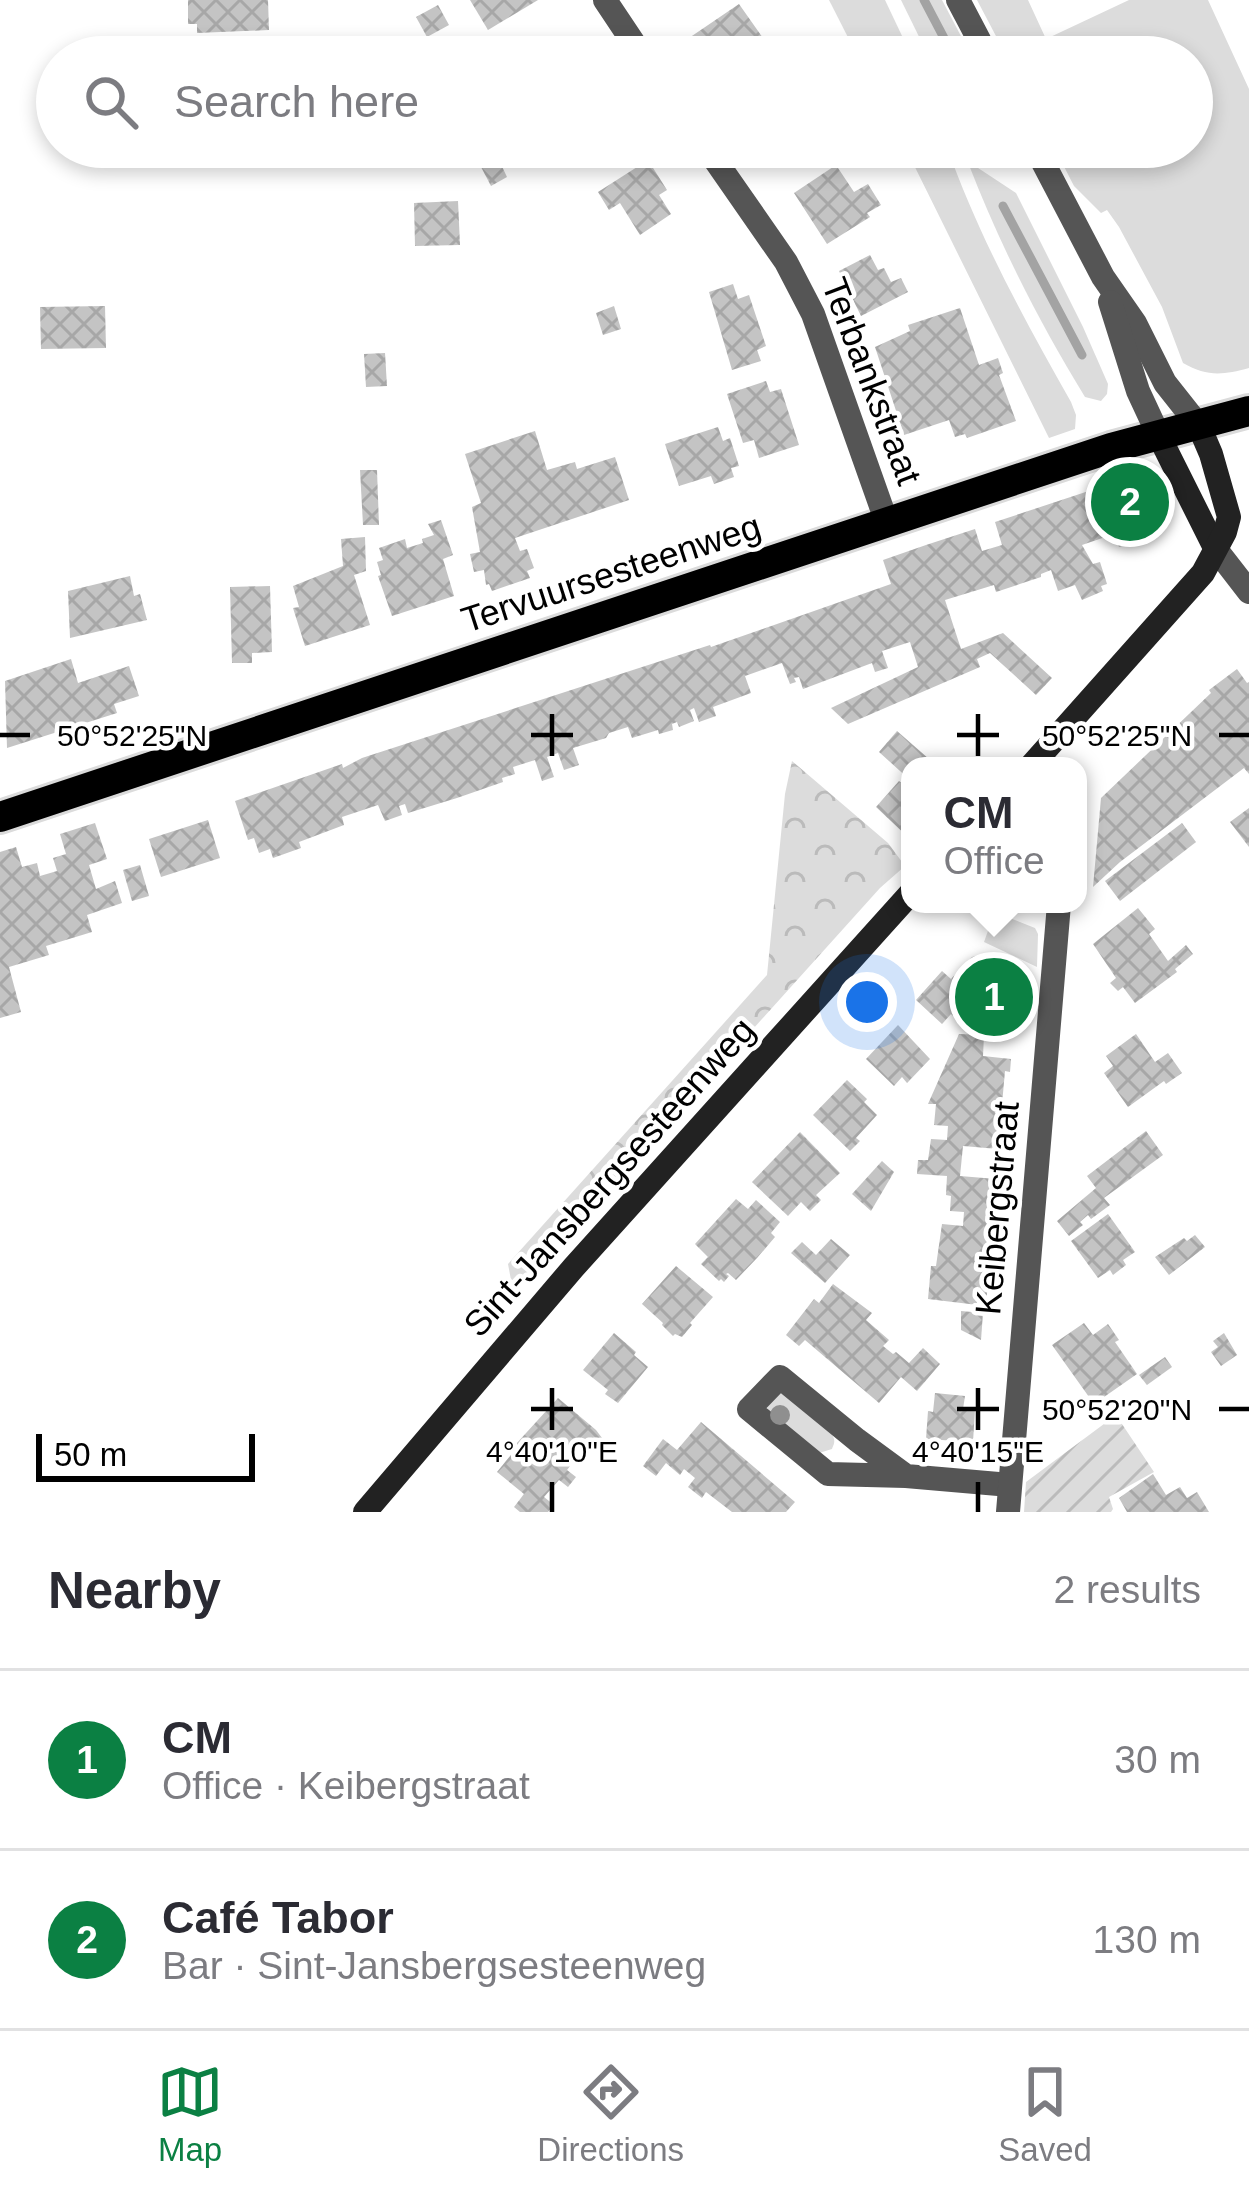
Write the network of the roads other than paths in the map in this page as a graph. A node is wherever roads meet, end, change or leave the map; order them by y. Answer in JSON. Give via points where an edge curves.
{"nodes":[{"id":1,"x":604,"y":0,"type":"edge"},
{"id":2,"x":958,"y":0,"type":"edge"},
{"id":3,"x":629,"y":36,"type":"edge"},
{"id":4,"x":977,"y":36,"type":"edge"},
{"id":5,"x":721,"y":168,"type":"edge"},
{"id":6,"x":1046,"y":168,"type":"edge"},
{"id":7,"x":1102,"y":277,"type":"junction"},
{"id":8,"x":1249,"y":411,"type":"edge"},
{"id":9,"x":1199,"y":426,"type":"junction"},
{"id":10,"x":1158,"y":434,"type":"junction"},
{"id":11,"x":887,"y":523,"type":"junction"},
{"id":12,"x":1215,"y":548,"type":"junction"},
{"id":13,"x":1249,"y":592,"type":"edge"},
{"id":14,"x":1049,"y":757,"type":"edge"},
{"id":15,"x":0,"y":817,"type":"edge"},
{"id":16,"x":901,"y":904,"type":"edge"},
{"id":17,"x":1051,"y":913,"type":"edge"},
{"id":18,"x":906,"y":1476,"type":"junction"},
{"id":19,"x":1010,"y":1485,"type":"junction"},
{"id":20,"x":365,"y":1512,"type":"edge"},
{"id":21,"x":1008,"y":1512,"type":"edge"}],
"edges":[{"from":1,"to":3,"type":"street"},
{"from":2,"to":4,"type":"street"},
{"from":5,"to":11,"type":"street","name":"Terbankstraat","via":[[806,299]]},
{"from":6,"to":7,"type":"street"},
{"from":7,"to":9,"type":"street"},
{"from":7,"to":10,"type":"street"},
{"from":8,"to":9,"type":"main road","name":"Tervuursesteenweg"},
{"from":9,"to":10,"type":"main road","name":"Tervuursesteenweg"},
{"from":9,"to":12,"type":"main road","via":[[1229,517]]},
{"from":10,"to":11,"type":"main road","name":"Tervuursesteenweg"},
{"from":10,"to":12,"type":"main road"},
{"from":11,"to":15,"type":"main road","name":"Tervuursesteenweg"},
{"from":12,"to":13,"type":"street"},
{"from":12,"to":14,"type":"main road","via":[[1203,573]]},
{"from":16,"to":20,"type":"main road","name":"Sint-Jansbergsesteenweg"},
{"from":17,"to":19,"type":"street","name":"Keibergstraat"},
{"from":18,"to":18,"type":"street","via":[[828,1474],[748,1409],[780,1377]]},
{"from":18,"to":19,"type":"street"},
{"from":19,"to":21,"type":"street","name":"Keibergstraat"}]}
